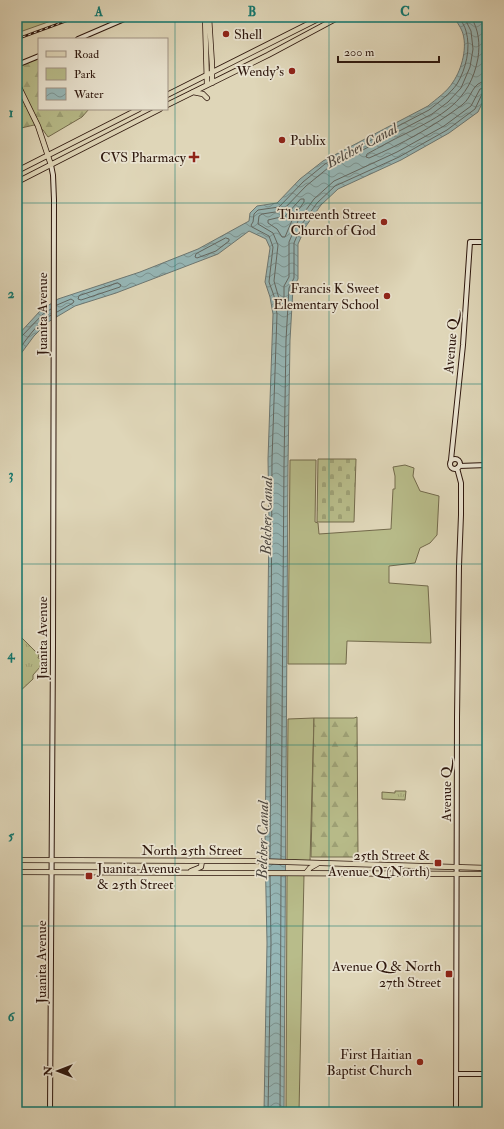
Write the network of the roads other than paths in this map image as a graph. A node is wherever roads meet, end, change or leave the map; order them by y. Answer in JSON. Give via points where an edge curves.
{"nodes":[{"id":1,"x":129,"y":17,"type":"edge"},
{"id":2,"x":205,"y":17,"type":"edge"},
{"id":3,"x":209,"y":17,"type":"edge"},
{"id":4,"x":322,"y":17,"type":"edge"},
{"id":5,"x":339,"y":17,"type":"edge"},
{"id":6,"x":80,"y":38,"type":"edge"},
{"id":7,"x":38,"y":56,"type":"edge"},
{"id":8,"x":17,"y":65,"type":"edge"},
{"id":9,"x":212,"y":72,"type":"junction"},
{"id":10,"x":207,"y":74,"type":"junction"},
{"id":11,"x":17,"y":84,"type":"edge"},
{"id":12,"x":209,"y":84,"type":"junction"},
{"id":13,"x":193,"y":92,"type":"junction"},
{"id":14,"x":168,"y":94,"type":"edge"},
{"id":15,"x":207,"y":98,"type":"dead end"},
{"id":16,"x":168,"y":104,"type":"edge"},
{"id":17,"x":137,"y":110,"type":"edge"},
{"id":18,"x":158,"y":110,"type":"edge"},
{"id":19,"x":47,"y":156,"type":"junction"},
{"id":20,"x":50,"y":165,"type":"junction"},
{"id":21,"x":17,"y":171,"type":"edge"},
{"id":22,"x":17,"y":182,"type":"edge"},
{"id":23,"x":487,"y":242,"type":"edge"},
{"id":24,"x":453,"y":452,"type":"junction"},
{"id":25,"x":451,"y":460,"type":"junction"},
{"id":26,"x":457,"y":464,"type":"junction"},
{"id":27,"x":468,"y":465,"type":"junction"},
{"id":28,"x":487,"y":465,"type":"edge"},
{"id":29,"x":460,"y":477,"type":"junction"},
{"id":30,"x":17,"y":860,"type":"edge"},
{"id":31,"x":52,"y":861,"type":"junction"},
{"id":32,"x":202,"y":861,"type":"junction"},
{"id":33,"x":319,"y":863,"type":"junction"},
{"id":34,"x":457,"y":867,"type":"junction"},
{"id":35,"x":487,"y":868,"type":"edge"},
{"id":36,"x":17,"y":872,"type":"edge"},
{"id":37,"x":190,"y":872,"type":"junction"},
{"id":38,"x":52,"y":873,"type":"junction"},
{"id":39,"x":306,"y":873,"type":"junction"},
{"id":40,"x":457,"y":874,"type":"junction"},
{"id":41,"x":487,"y":874,"type":"edge"},
{"id":42,"x":456,"y":1074,"type":"junction"},
{"id":43,"x":487,"y":1074,"type":"edge"},
{"id":44,"x":50,"y":1112,"type":"edge"},
{"id":45,"x":456,"y":1112,"type":"edge"}],
"edges":[{"from":1,"to":6,"type":"street"},
{"from":2,"to":10,"type":"main road"},
{"from":3,"to":9,"type":"main road"},
{"from":4,"to":9,"type":"main road"},
{"from":5,"to":12,"type":"main road"},
{"from":7,"to":8,"type":"street"},
{"from":9,"to":10,"type":"main road"},
{"from":9,"to":12,"type":"main road"},
{"from":10,"to":12,"type":"main road"},
{"from":10,"to":14,"type":"main road"},
{"from":11,"to":19,"type":"main road","via":[[36,121]]},
{"from":12,"to":13,"type":"main road"},
{"from":13,"to":15,"type":"main road","via":[[203,94]]},
{"from":13,"to":16,"type":"main road"},
{"from":17,"to":19,"type":"main road"},
{"from":18,"to":20,"type":"main road"},
{"from":19,"to":20,"type":"main road"},
{"from":19,"to":21,"type":"main road"},
{"from":20,"to":22,"type":"main road"},
{"from":20,"to":31,"type":"street","name":"Juanita Avenue","via":[[54,179]]},
{"from":23,"to":24,"type":"street","name":"Avenue Q","via":[[470,242]]},
{"from":24,"to":25,"type":"street","name":"Avenue Q"},
{"from":24,"to":26,"type":"street","name":"Avenue Q"},
{"from":25,"to":26,"type":"street"},
{"from":25,"to":26,"type":"street","via":[[450,464]]},
{"from":26,"to":27,"type":"street"},
{"from":26,"to":29,"type":"street","name":"Avenue Q"},
{"from":27,"to":28,"type":"street"},
{"from":27,"to":29,"type":"street"},
{"from":29,"to":34,"type":"street","name":"Avenue Q"},
{"from":30,"to":31,"type":"main road","name":"North 25th Street"},
{"from":31,"to":32,"type":"main road","name":"North 25th Street"},
{"from":31,"to":38,"type":"street","name":"Juanita Avenue"},
{"from":32,"to":33,"type":"main road","name":"North 25th Street"},
{"from":32,"to":37,"type":"main road","via":[[200,866]]},
{"from":33,"to":34,"type":"main road","name":"North 25th Street"},
{"from":33,"to":39,"type":"main road"},
{"from":34,"to":35,"type":"main road","name":"North 25th Street"},
{"from":34,"to":40,"type":"street","name":"Avenue Q"},
{"from":36,"to":38,"type":"main road","name":"North 25th Street"},
{"from":37,"to":38,"type":"main road","name":"North 25th Street"},
{"from":37,"to":39,"type":"main road","name":"North 25th Street"},
{"from":38,"to":44,"type":"street","name":"Juanita Avenue"},
{"from":39,"to":40,"type":"main road","name":"North 25th Street"},
{"from":40,"to":41,"type":"main road","name":"North 25th Street"},
{"from":40,"to":42,"type":"street","name":"Avenue Q"},
{"from":42,"to":43,"type":"street"},
{"from":42,"to":45,"type":"street","name":"Avenue Q"}]}
